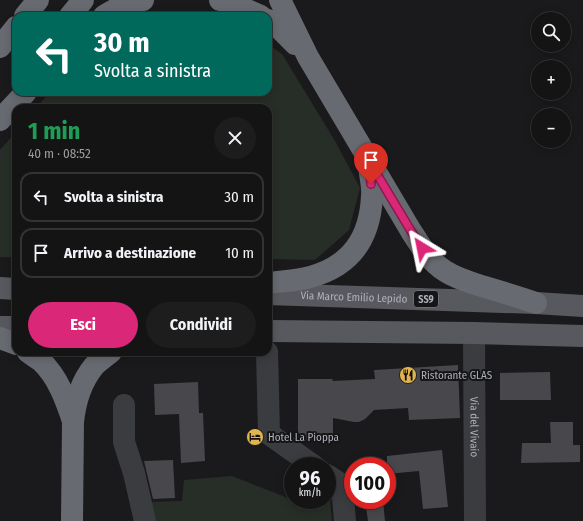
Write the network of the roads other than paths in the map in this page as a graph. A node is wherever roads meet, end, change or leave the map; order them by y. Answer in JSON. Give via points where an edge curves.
{"nodes":[{"id":1,"x":38,"y":0,"type":"edge"},
{"id":2,"x":83,"y":0,"type":"edge"},
{"id":3,"x":143,"y":0,"type":"edge"},
{"id":4,"x":220,"y":0,"type":"edge"},
{"id":5,"x":280,"y":0,"type":"edge"},
{"id":6,"x":28,"y":12,"type":"edge"},
{"id":7,"x":73,"y":12,"type":"edge"},
{"id":8,"x":110,"y":12,"type":"edge"},
{"id":9,"x":255,"y":12,"type":"edge"},
{"id":10,"x":272,"y":22,"type":"edge"},
{"id":11,"x":12,"y":32,"type":"edge"},
{"id":12,"x":0,"y":47,"type":"edge"},
{"id":13,"x":308,"y":57,"type":"junction"},
{"id":14,"x":12,"y":88,"type":"edge"},
{"id":15,"x":22,"y":96,"type":"edge"},
{"id":16,"x":0,"y":103,"type":"edge"},
{"id":17,"x":15,"y":104,"type":"edge"},
{"id":18,"x":12,"y":107,"type":"edge"},
{"id":19,"x":0,"y":120,"type":"edge"},
{"id":20,"x":369,"y":161,"type":"junction"},
{"id":21,"x":272,"y":283,"type":"edge"},
{"id":22,"x":0,"y":288,"type":"edge"},
{"id":23,"x":12,"y":288,"type":"edge"},
{"id":24,"x":272,"y":294,"type":"edge"},
{"id":25,"x":536,"y":303,"type":"junction"},
{"id":26,"x":583,"y":306,"type":"edge"},
{"id":27,"x":0,"y":327,"type":"edge"},
{"id":28,"x":12,"y":327,"type":"edge"},
{"id":29,"x":272,"y":331,"type":"edge"},
{"id":30,"x":474,"y":333,"type":"junction"},
{"id":31,"x":583,"y":336,"type":"edge"},
{"id":32,"x":0,"y":338,"type":"edge"},
{"id":33,"x":12,"y":342,"type":"edge"},
{"id":34,"x":34,"y":356,"type":"edge"},
{"id":35,"x":106,"y":356,"type":"edge"},
{"id":36,"x":267,"y":356,"type":"edge"},
{"id":37,"x":124,"y":405,"type":"dead end"},
{"id":38,"x":73,"y":422,"type":"junction"},
{"id":39,"x":301,"y":457,"type":"edge"},
{"id":40,"x":336,"y":481,"type":"edge"},
{"id":41,"x":72,"y":521,"type":"edge"},
{"id":42,"x":145,"y":521,"type":"edge"},
{"id":43,"x":345,"y":521,"type":"edge"},
{"id":44,"x":475,"y":521,"type":"edge"}],
"edges":[{"from":1,"to":6,"type":"highway"},
{"from":2,"to":7,"type":"highway"},
{"from":3,"to":8,"type":"highway"},
{"from":4,"to":9,"type":"highway"},
{"from":5,"to":13,"type":"highway"},
{"from":10,"to":13,"type":"highway"},
{"from":11,"to":12,"type":"highway"},
{"from":13,"to":20,"type":"highway"},
{"from":14,"to":16,"type":"highway"},
{"from":15,"to":17,"type":"highway"},
{"from":18,"to":19,"type":"highway"},
{"from":20,"to":21,"type":"highway","via":[[372,195],[370,212],[365,232],[357,248],[340,264],[326,272],[309,278]]},
{"from":20,"to":25,"type":"highway","via":[[422,248],[444,271],[469,282]]},
{"from":22,"to":23,"type":"main road"},
{"from":24,"to":25,"type":"main road","name":"Via Marco Emilio Lepido","number":"SS9"},
{"from":25,"to":26,"type":"main road","name":"Via Marco Emilio Lepido","number":"SS9"},
{"from":27,"to":28,"type":"main road"},
{"from":29,"to":30,"type":"main road"},
{"from":30,"to":31,"type":"main road"},
{"from":30,"to":44,"type":"street","name":"Via del Vivaio"},
{"from":32,"to":33,"type":"highway"},
{"from":34,"to":38,"type":"highway","via":[[52,374],[66,399]]},
{"from":35,"to":38,"type":"highway","via":[[95,365],[84,380],[74,409]]},
{"from":36,"to":39,"type":"street","via":[[269,434]]},
{"from":37,"to":42,"type":"street","via":[[124,442]]},
{"from":38,"to":41,"type":"highway"},
{"from":40,"to":43,"type":"street","via":[[342,485]]}]}
